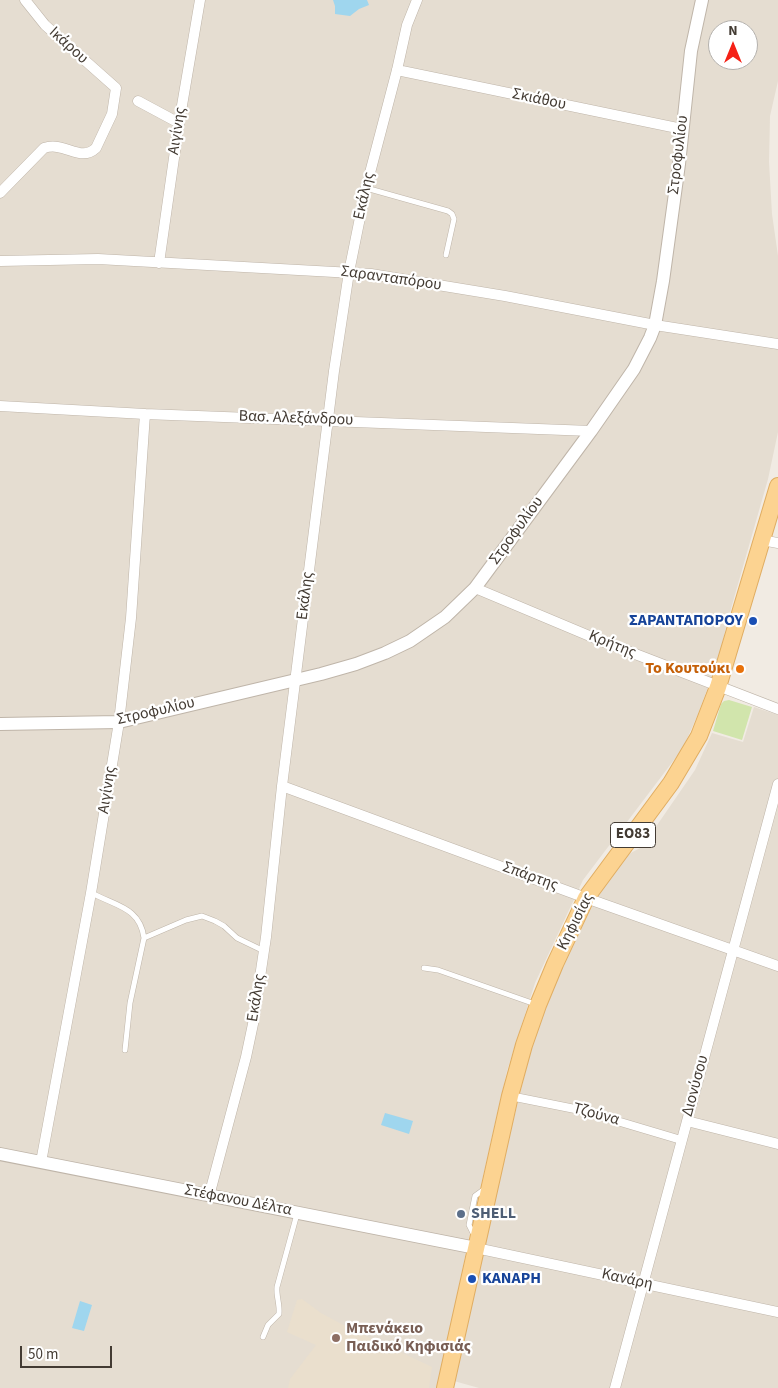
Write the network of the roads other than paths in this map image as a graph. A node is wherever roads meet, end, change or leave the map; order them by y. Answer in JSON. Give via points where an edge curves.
{"nodes":[{"id":1,"x":25,"y":0,"type":"edge"},
{"id":2,"x":200,"y":0,"type":"edge"},
{"id":3,"x":417,"y":0,"type":"edge"},
{"id":4,"x":702,"y":0,"type":"edge"},
{"id":5,"x":397,"y":70,"type":"junction"},
{"id":6,"x":138,"y":101,"type":"dead end"},
{"id":7,"x":179,"y":123,"type":"junction"},
{"id":8,"x":682,"y":129,"type":"junction"},
{"id":9,"x":366,"y":188,"type":"junction"},
{"id":10,"x":0,"y":192,"type":"edge"},
{"id":11,"x":446,"y":255,"type":"dead end"},
{"id":12,"x":0,"y":261,"type":"edge"},
{"id":13,"x":159,"y":263,"type":"junction"},
{"id":14,"x":349,"y":272,"type":"junction"},
{"id":15,"x":655,"y":325,"type":"junction"},
{"id":16,"x":778,"y":344,"type":"edge"},
{"id":17,"x":0,"y":406,"type":"edge"},
{"id":18,"x":145,"y":414,"type":"junction"},
{"id":19,"x":328,"y":420,"type":"junction"},
{"id":20,"x":591,"y":431,"type":"junction"},
{"id":21,"x":778,"y":486,"type":"edge"},
{"id":22,"x":770,"y":542,"type":"edge"},
{"id":23,"x":475,"y":588,"type":"junction"},
{"id":24,"x":295,"y":680,"type":"junction"},
{"id":25,"x":718,"y":687,"type":"junction"},
{"id":26,"x":778,"y":709,"type":"edge"},
{"id":27,"x":120,"y":722,"type":"junction"},
{"id":28,"x":0,"y":724,"type":"edge"},
{"id":29,"x":778,"y":784,"type":"edge"},
{"id":30,"x":282,"y":786,"type":"junction"},
{"id":31,"x":91,"y":893,"type":"junction"},
{"id":32,"x":586,"y":898,"type":"junction"},
{"id":33,"x":144,"y":938,"type":"junction"},
{"id":34,"x":734,"y":950,"type":"junction"},
{"id":35,"x":264,"y":951,"type":"junction"},
{"id":36,"x":778,"y":966,"type":"edge"},
{"id":37,"x":424,"y":968,"type":"dead end"},
{"id":38,"x":538,"y":1005,"type":"junction"},
{"id":39,"x":124,"y":1050,"type":"dead end"},
{"id":40,"x":510,"y":1096,"type":"junction"},
{"id":41,"x":687,"y":1121,"type":"junction"},
{"id":42,"x":682,"y":1140,"type":"junction"},
{"id":43,"x":778,"y":1144,"type":"edge"},
{"id":44,"x":0,"y":1154,"type":"edge"},
{"id":45,"x":41,"y":1162,"type":"junction"},
{"id":46,"x":208,"y":1196,"type":"junction"},
{"id":47,"x":297,"y":1213,"type":"junction"},
{"id":48,"x":477,"y":1244,"type":"junction"},
{"id":49,"x":643,"y":1284,"type":"junction"},
{"id":50,"x":778,"y":1312,"type":"edge"},
{"id":51,"x":263,"y":1337,"type":"dead end"},
{"id":52,"x":450,"y":1387,"type":"edge"},
{"id":53,"x":615,"y":1388,"type":"edge"}],
"edges":[{"from":1,"to":10,"type":"street","name":"Ικάρου","via":[[45,25],[116,88],[112,114],[96,148],[82,154],[58,146],[44,148]]},
{"from":2,"to":7,"type":"street","name":"Αιγίνης"},
{"from":3,"to":5,"type":"street","name":"Εκάλης","via":[[407,25]]},
{"from":4,"to":8,"type":"street","name":"Στροφυλίου","via":[[691,50]]},
{"from":5,"to":8,"type":"street","name":"Σκιάθου"},
{"from":5,"to":9,"type":"street","name":"Εκάλης"},
{"from":6,"to":7,"type":"street"},
{"from":7,"to":13,"type":"street","name":"Αιγίνης"},
{"from":8,"to":15,"type":"street","name":"Στροφυλίου"},
{"from":9,"to":11,"type":"lane","via":[[452,214],[454,219]]},
{"from":9,"to":14,"type":"street","name":"Εκάλης"},
{"from":12,"to":13,"type":"street","name":"Σαρανταπόρου","via":[[98,259]]},
{"from":13,"to":14,"type":"street","name":"Σαρανταπόρου"},
{"from":14,"to":15,"type":"street","name":"Σαρανταπόρου","via":[[505,296]]},
{"from":14,"to":19,"type":"street","name":"Εκάλης"},
{"from":15,"to":16,"type":"street","name":"Σαρανταπόρου"},
{"from":15,"to":20,"type":"street","name":"Στροφυλίου","via":[[634,369]]},
{"from":17,"to":18,"type":"street","name":"Βασ. Αλεξάνδρου"},
{"from":18,"to":19,"type":"street","name":"Βασ. Αλεξάνδρου"},
{"from":18,"to":27,"type":"street","name":"Αιγίνης","via":[[131,618]]},
{"from":19,"to":20,"type":"street","name":"Βασ. Αλεξάνδρου"},
{"from":19,"to":24,"type":"street","name":"Εκάλης"},
{"from":20,"to":23,"type":"street","name":"Στροφυλίου"},
{"from":21,"to":22,"type":"main road","name":"Κηφισίας","number":"ΕΟ83"},
{"from":22,"to":25,"type":"main road","name":"Κηφισίας","number":"ΕΟ83"},
{"from":23,"to":24,"type":"street","name":"Στροφυλίου","via":[[445,617],[410,641],[356,664]]},
{"from":23,"to":25,"type":"street","name":"Κρήτης"},
{"from":24,"to":27,"type":"street","name":"Στροφυλίου"},
{"from":24,"to":30,"type":"street","name":"Εκάλης"},
{"from":25,"to":26,"type":"street","name":"Κρήτης"},
{"from":25,"to":32,"type":"main road","name":"Κηφισίας","number":"ΕΟ83","via":[[699,736],[675,777]]},
{"from":27,"to":28,"type":"street","name":"Στροφυλίου"},
{"from":27,"to":31,"type":"street","name":"Αιγίνης"},
{"from":29,"to":34,"type":"street","name":"Διονύσου"},
{"from":30,"to":32,"type":"street","name":"Σπάρτης"},
{"from":30,"to":35,"type":"street","name":"Εκάλης"},
{"from":31,"to":33,"type":"lane","via":[[132,912]]},
{"from":31,"to":45,"type":"street","name":"Αιγίνης"},
{"from":32,"to":34,"type":"street","name":"Σπάρτης"},
{"from":32,"to":38,"type":"main road","name":"Κηφισίας","number":"ΕΟ83"},
{"from":33,"to":35,"type":"lane","via":[[202,916]]},
{"from":33,"to":39,"type":"lane"},
{"from":34,"to":36,"type":"street","name":"Σπάρτης"},
{"from":34,"to":41,"type":"street","name":"Διονύσου"},
{"from":35,"to":46,"type":"street","name":"Εκάλης","via":[[248,1048]]},
{"from":37,"to":38,"type":"lane"},
{"from":38,"to":40,"type":"main road","name":"Κηφισίας","number":"ΕΟ83"},
{"from":40,"to":42,"type":"street","name":"Τζούνα","via":[[580,1110]]},
{"from":40,"to":48,"type":"main road","name":"Κηφισίας","number":"ΕΟ83"},
{"from":41,"to":42,"type":"street","name":"Διονύσου"},
{"from":41,"to":43,"type":"street"},
{"from":42,"to":49,"type":"street","name":"Διονύσου"},
{"from":44,"to":45,"type":"street","name":"Στέφανου Δέλτα"},
{"from":45,"to":46,"type":"street","name":"Στέφανου Δέλτα"},
{"from":46,"to":47,"type":"street","name":"Στέφανου Δέλτα"},
{"from":47,"to":48,"type":"street","name":"Στέφανου Δέλτα"},
{"from":47,"to":51,"type":"lane","via":[[277,1287],[279,1314],[268,1325]]},
{"from":48,"to":49,"type":"street","name":"Κανάρη"},
{"from":48,"to":52,"type":"main road","name":"Κηφισίας","number":"ΕΟ83"},
{"from":49,"to":50,"type":"street","name":"Κανάρη"},
{"from":49,"to":53,"type":"street","name":"Διονύσου"}]}
